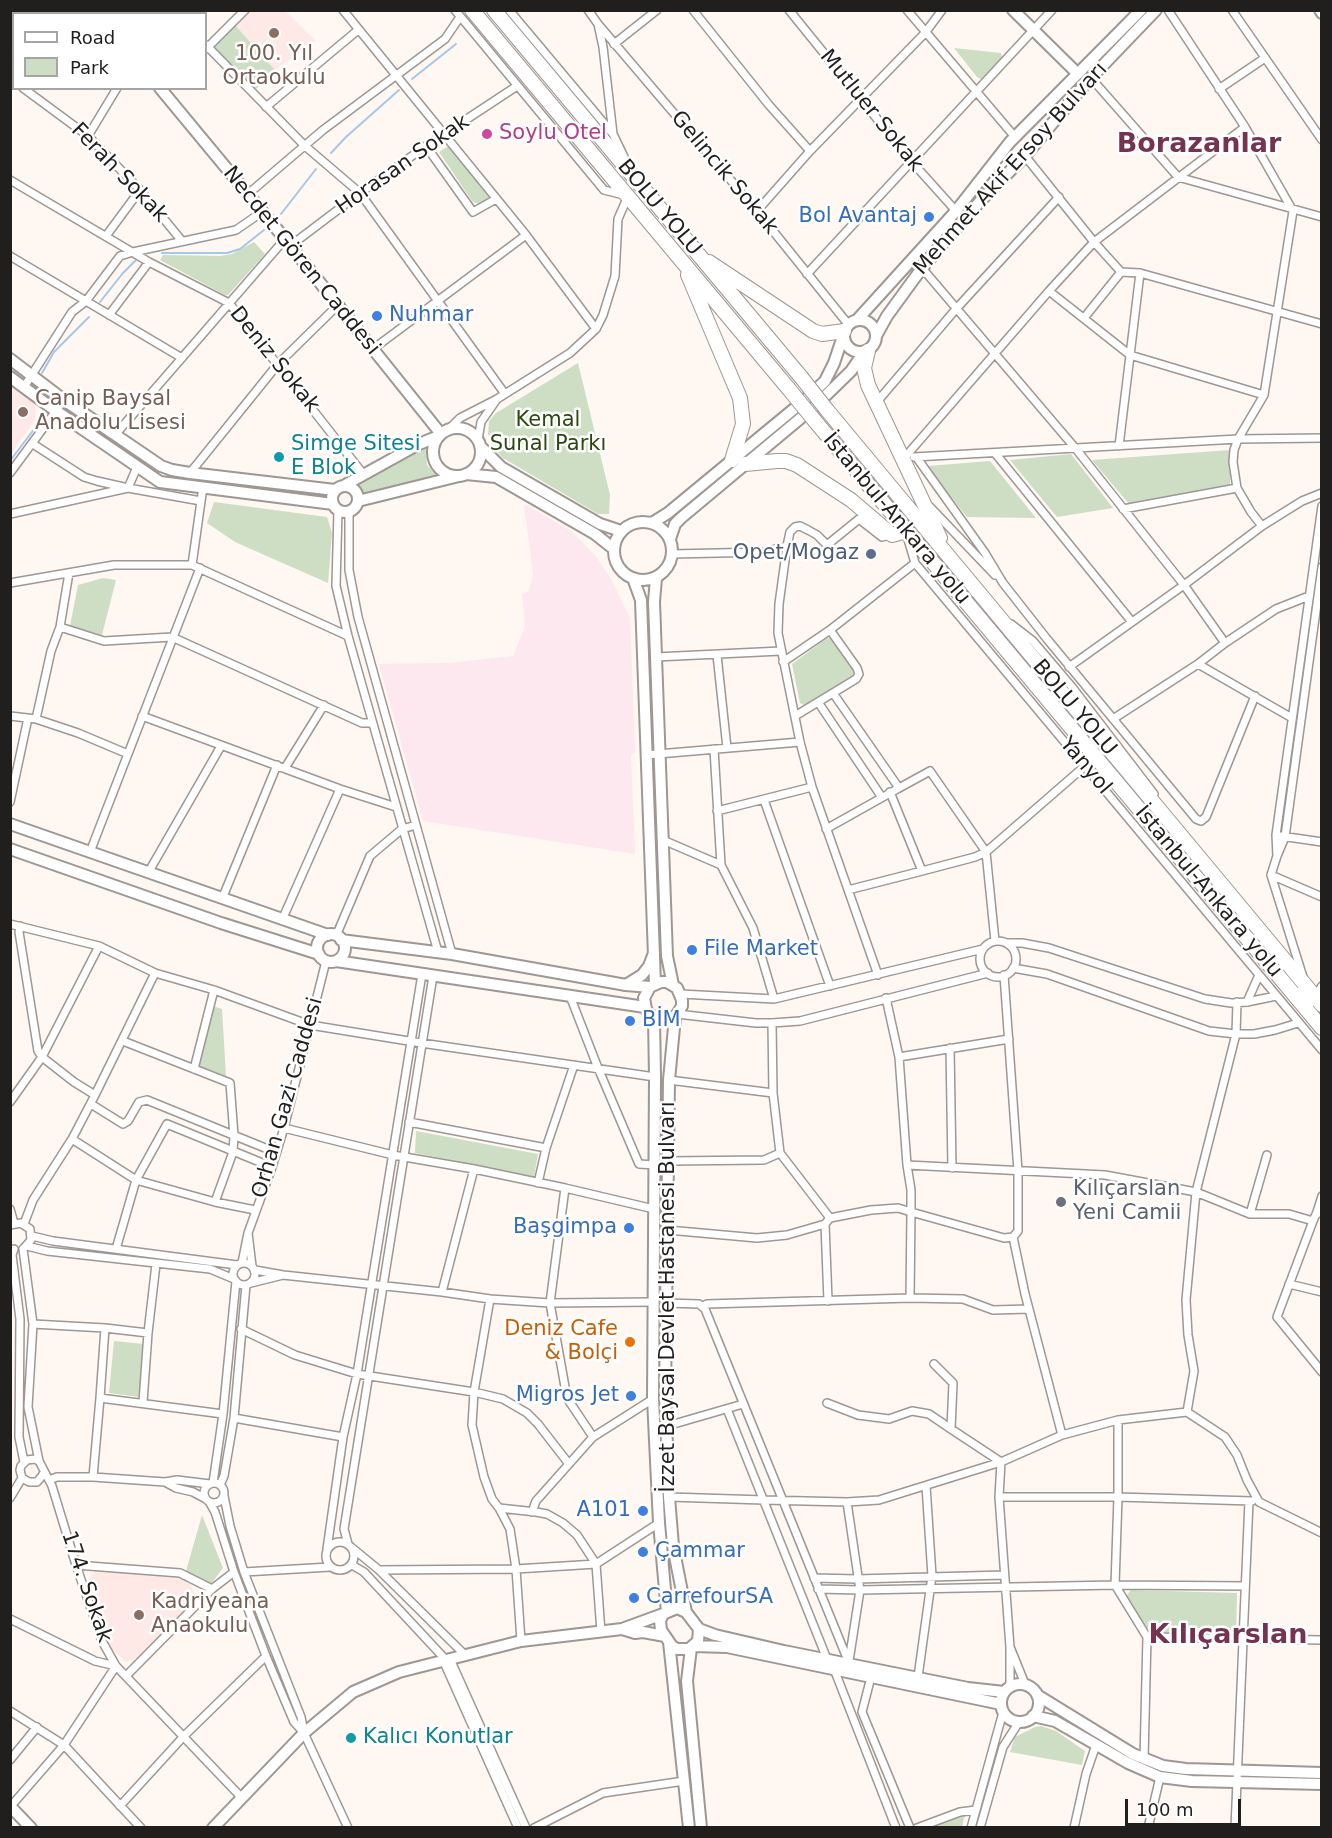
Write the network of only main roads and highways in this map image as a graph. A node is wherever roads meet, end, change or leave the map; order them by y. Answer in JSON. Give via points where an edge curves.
{"nodes":[{"id":1,"x":494,"y":10,"type":"edge"},
{"id":2,"x":1014,"y":10,"type":"edge"},
{"id":3,"x":1141,"y":10,"type":"edge"},
{"id":4,"x":1156,"y":10,"type":"edge"},
{"id":5,"x":463,"y":13,"type":"edge"},
{"id":6,"x":1077,"y":73,"type":"junction"},
{"id":7,"x":163,"y":90,"type":"edge"},
{"id":8,"x":695,"y":252,"type":"junction"},
{"id":9,"x":681,"y":259,"type":"junction"},
{"id":10,"x":872,"y":306,"type":"junction"},
{"id":11,"x":887,"y":316,"type":"junction"},
{"id":12,"x":848,"y":327,"type":"junction"},
{"id":13,"x":876,"y":336,"type":"junction"},
{"id":14,"x":866,"y":352,"type":"junction"},
{"id":15,"x":10,"y":359,"type":"edge"},
{"id":16,"x":10,"y":376,"type":"edge"},
{"id":17,"x":801,"y":377,"type":"joint"},
{"id":18,"x":819,"y":413,"type":"junction"},
{"id":19,"x":443,"y":433,"type":"junction"},
{"id":20,"x":479,"y":443,"type":"junction"},
{"id":21,"x":739,"y":462,"type":"junction"},
{"id":22,"x":463,"y":475,"type":"junction"},
{"id":23,"x":340,"y":488,"type":"junction"},
{"id":24,"x":358,"y":501,"type":"junction"},
{"id":25,"x":340,"y":508,"type":"junction"},
{"id":26,"x":652,"y":523,"type":"junction"},
{"id":27,"x":621,"y":531,"type":"junction"},
{"id":28,"x":906,"y":531,"type":"junction"},
{"id":29,"x":670,"y":539,"type":"junction"},
{"id":30,"x":614,"y":549,"type":"junction"},
{"id":31,"x":950,"y":559,"type":"junction"},
{"id":32,"x":633,"y":578,"type":"junction"},
{"id":33,"x":656,"y":578,"type":"junction"},
{"id":34,"x":10,"y":824,"type":"edge"},
{"id":35,"x":10,"y":849,"type":"edge"},
{"id":36,"x":335,"y":937,"type":"junction"},
{"id":37,"x":655,"y":950,"type":"junction"},
{"id":38,"x":327,"y":959,"type":"junction"},
{"id":39,"x":626,"y":985,"type":"junction"},
{"id":40,"x":673,"y":985,"type":"junction"},
{"id":41,"x":652,"y":986,"type":"junction"},
{"id":42,"x":1316,"y":1004,"type":"edge"},
{"id":43,"x":645,"y":1007,"type":"junction"},
{"id":44,"x":676,"y":1015,"type":"junction"},
{"id":45,"x":654,"y":1018,"type":"junction"},
{"id":46,"x":1322,"y":1028,"type":"edge"},
{"id":47,"x":686,"y":1612,"type":"junction"},
{"id":48,"x":665,"y":1613,"type":"junction"},
{"id":49,"x":622,"y":1629,"type":"junction"},
{"id":50,"x":699,"y":1629,"type":"junction"},
{"id":51,"x":667,"y":1639,"type":"junction"},
{"id":52,"x":693,"y":1647,"type":"junction"},
{"id":53,"x":1007,"y":1689,"type":"junction"},
{"id":54,"x":1037,"y":1695,"type":"junction"},
{"id":55,"x":1002,"y":1708,"type":"junction"},
{"id":56,"x":1033,"y":1716,"type":"junction"},
{"id":57,"x":1322,"y":1773,"type":"edge"},
{"id":58,"x":1236,"y":1776,"type":"junction"},
{"id":59,"x":1322,"y":1784,"type":"edge"},
{"id":60,"x":11,"y":1806,"type":"edge"},
{"id":61,"x":31,"y":1827,"type":"edge"},
{"id":62,"x":214,"y":1827,"type":"edge"},
{"id":63,"x":689,"y":1827,"type":"edge"},
{"id":64,"x":701,"y":1827,"type":"edge"}],
"edges":[{"from":1,"to":8,"type":"highway","name":"BOLU YOLU"},
{"from":2,"to":6,"type":"main road"},
{"from":3,"to":6,"type":"main road","name":"Mehmet Akif Ersoy Bulvarı"},
{"from":4,"to":11,"type":"main road","name":"Mehmet Akif Ersoy Bulvarı","via":[[983,198],[922,268]]},
{"from":5,"to":9,"type":"highway","name":"İstanbul-Ankara yolu"},
{"from":6,"to":10,"type":"main road","name":"Mehmet Akif Ersoy Bulvarı","via":[[1015,138]]},
{"from":7,"to":19,"type":"main road","name":"Necdet Gören Caddesi"},
{"from":8,"to":12,"type":"highway","via":[[813,331],[822,334]]},
{"from":8,"to":17,"type":"highway","name":"BOLU YOLU"},
{"from":9,"to":18,"type":"highway","name":"İstanbul-Ankara yolu","bridge":true,"via":[[788,388]]},
{"from":9,"to":21,"type":"highway","via":[[740,398],[743,424]]},
{"from":10,"to":11,"type":"main road"},
{"from":10,"to":12,"type":"main road","name":"Mehmet Akif Ersoy Bulvarı"},
{"from":11,"to":13,"type":"main road","name":"Mehmet Akif Ersoy Bulvarı"},
{"from":12,"to":13,"type":"main road","via":[[864,321],[875,329]]},
{"from":12,"to":14,"type":"main road","via":[[844,341],[848,348]]},
{"from":12,"to":21,"type":"main road","via":[[825,381]]},
{"from":13,"to":14,"type":"main road"},
{"from":14,"to":18,"type":"main road"},
{"from":14,"to":31,"type":"highway","via":[[864,372],[876,403]]},
{"from":15,"to":23,"type":"main road","via":[[161,466],[190,473]]},
{"from":16,"to":25,"type":"main road","via":[[160,482]]},
{"from":17,"to":18,"type":"highway","name":"İstanbul-Ankara yolu","bridge":true},
{"from":18,"to":21,"type":"main road"},
{"from":18,"to":28,"type":"highway","name":"İstanbul-Ankara yolu"},
{"from":18,"to":31,"type":"highway","name":"BOLU YOLU"},
{"from":19,"to":20,"type":"main road","via":[[464,429]]},
{"from":19,"to":22,"type":"main road","via":[[433,448],[436,465],[446,474]]},
{"from":19,"to":23,"type":"main road"},
{"from":20,"to":22,"type":"main road","via":[[477,466]]},
{"from":20,"to":27,"type":"main road","via":[[501,467],[600,524]]},
{"from":21,"to":26,"type":"main road"},
{"from":21,"to":28,"type":"highway","via":[[786,461],[797,465],[851,500],[891,535]]},
{"from":21,"to":29,"type":"main road","via":[[678,520]]},
{"from":22,"to":24,"type":"main road"},
{"from":22,"to":30,"type":"main road","via":[[496,477]]},
{"from":23,"to":24,"type":"main road","via":[[355,490]]},
{"from":23,"to":25,"type":"main road","via":[[332,497]]},
{"from":24,"to":25,"type":"main road","via":[[355,507]]},
{"from":26,"to":27,"type":"main road","via":[[639,521]]},
{"from":26,"to":29,"type":"main road"},
{"from":27,"to":30,"type":"main road"},
{"from":28,"to":46,"type":"highway","name":"İstanbul-Ankara yolu"},
{"from":29,"to":33,"type":"main road","via":[[669,566]]},
{"from":30,"to":32,"type":"main road","via":[[618,566]]},
{"from":31,"to":42,"type":"highway","name":"BOLU YOLU"},
{"from":32,"to":33,"type":"main road"},
{"from":32,"to":37,"type":"main road","via":[[642,600]]},
{"from":33,"to":40,"type":"main road","via":[[667,957]]},
{"from":34,"to":36,"type":"main road"},
{"from":35,"to":38,"type":"main road"},
{"from":36,"to":38,"type":"main road","via":[[324,936],[318,943]]},
{"from":36,"to":38,"type":"main road","via":[[344,951],[340,959]]},
{"from":36,"to":39,"type":"main road"},
{"from":37,"to":39,"type":"main road","via":[[646,970]]},
{"from":37,"to":41,"type":"main road"},
{"from":38,"to":43,"type":"main road"},
{"from":39,"to":41,"type":"main road"},
{"from":40,"to":41,"type":"main road","via":[[661,982]]},
{"from":40,"to":44,"type":"main road","via":[[681,994],[682,1006]]},
{"from":41,"to":43,"type":"main road","via":[[644,998]]},
{"from":43,"to":45,"type":"main road"},
{"from":44,"to":45,"type":"main road","via":[[665,1020]]},
{"from":44,"to":47,"type":"main road","name":"İzzet Baysal Devlet Hastanesi Bulvarı","via":[[669,1080],[665,1395],[669,1497]]},
{"from":45,"to":48,"type":"main road","name":"İzzet Baysal Devlet Hastanesi Bulvarı","via":[[653,1399]]},
{"from":47,"to":48,"type":"main road","via":[[677,1608]]},
{"from":47,"to":50,"type":"main road","name":"İzzet Baysal Devlet Hastanesi Bulvarı"},
{"from":48,"to":49,"type":"main road"},
{"from":48,"to":51,"type":"main road","name":"İzzet Baysal Devlet Hastanesi Bulvarı","via":[[660,1625]]},
{"from":49,"to":51,"type":"main road"},
{"from":49,"to":62,"type":"main road","via":[[521,1641],[399,1672],[353,1692],[304,1733]]},
{"from":50,"to":52,"type":"main road"},
{"from":50,"to":53,"type":"main road","via":[[968,1688]]},
{"from":51,"to":52,"type":"main road","via":[[677,1649]]},
{"from":51,"to":63,"type":"main road","name":"İzzet Baysal Devlet Hastanesi Bulvarı"},
{"from":52,"to":55,"type":"main road","via":[[727,1647]]},
{"from":52,"to":64,"type":"main road","via":[[687,1681]]},
{"from":53,"to":54,"type":"main road","via":[[1025,1684]]},
{"from":53,"to":55,"type":"main road"},
{"from":54,"to":56,"type":"main road","via":[[1039,1706]]},
{"from":54,"to":58,"type":"main road","via":[[1144,1759],[1174,1768]]},
{"from":55,"to":56,"type":"main road","via":[[1010,1719],[1019,1722]]},
{"from":56,"to":58,"type":"main road","via":[[1055,1721],[1160,1777],[1192,1781]]},
{"from":57,"to":58,"type":"main road"},
{"from":58,"to":59,"type":"main road"},
{"from":60,"to":61,"type":"main road"}]}
